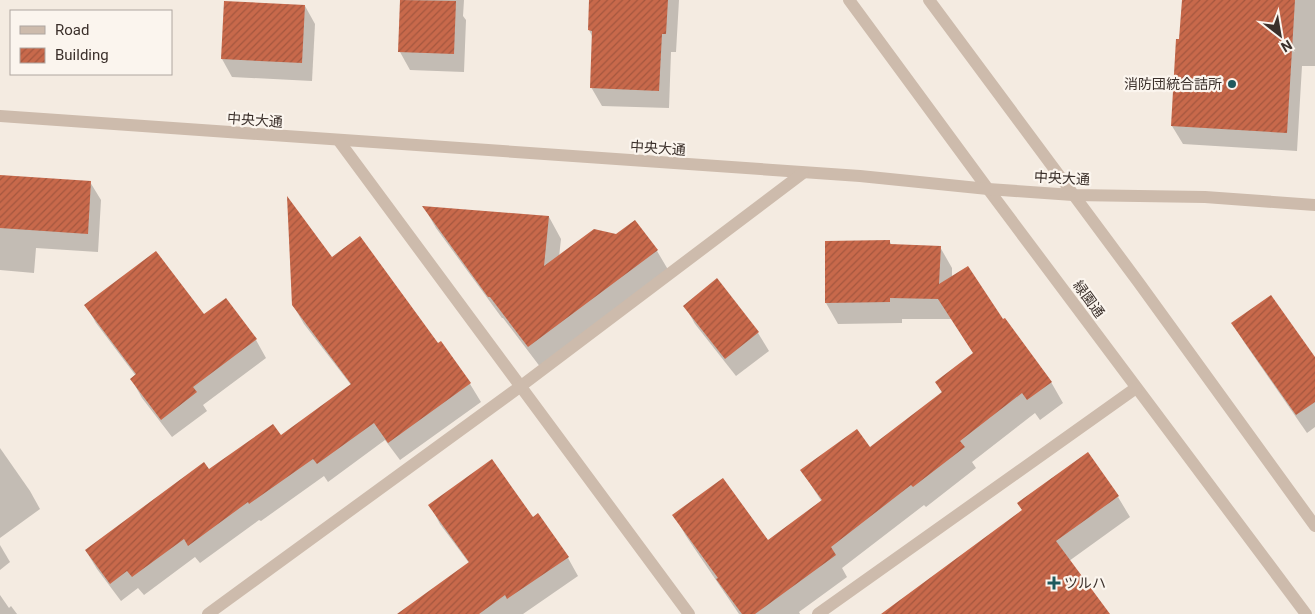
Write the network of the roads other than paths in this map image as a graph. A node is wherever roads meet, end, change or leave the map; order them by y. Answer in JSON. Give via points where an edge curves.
{"nodes":[{"id":1,"x":850,"y":0,"type":"edge"},
{"id":2,"x":930,"y":0,"type":"edge"},
{"id":3,"x":0,"y":116,"type":"edge"},
{"id":4,"x":339,"y":141,"type":"junction"},
{"id":5,"x":802,"y":173,"type":"junction"},
{"id":6,"x":988,"y":189,"type":"junction"},
{"id":7,"x":1074,"y":195,"type":"junction"},
{"id":8,"x":1315,"y":205,"type":"edge"},
{"id":9,"x":521,"y":386,"type":"junction"},
{"id":10,"x":1136,"y":388,"type":"junction"},
{"id":11,"x":1315,"y":526,"type":"edge"},
{"id":12,"x":208,"y":614,"type":"edge"},
{"id":13,"x":689,"y":614,"type":"edge"},
{"id":14,"x":818,"y":614,"type":"edge"},
{"id":15,"x":1306,"y":614,"type":"edge"}],
"edges":[{"from":1,"to":6,"type":"street","name":"緑園通"},
{"from":2,"to":7,"type":"street"},
{"from":3,"to":4,"type":"street","name":"中央大通"},
{"from":4,"to":5,"type":"street","name":"中央大通"},
{"from":4,"to":9,"type":"street"},
{"from":5,"to":6,"type":"street","name":"中央大通"},
{"from":5,"to":9,"type":"street"},
{"from":6,"to":7,"type":"street","name":"中央大通"},
{"from":6,"to":10,"type":"street","name":"緑園通"},
{"from":7,"to":8,"type":"street","name":"中央大通","via":[[1205,197]]},
{"from":7,"to":11,"type":"street"},
{"from":9,"to":12,"type":"street"},
{"from":9,"to":13,"type":"street"},
{"from":10,"to":14,"type":"street"},
{"from":10,"to":15,"type":"street","name":"緑園通"}]}
